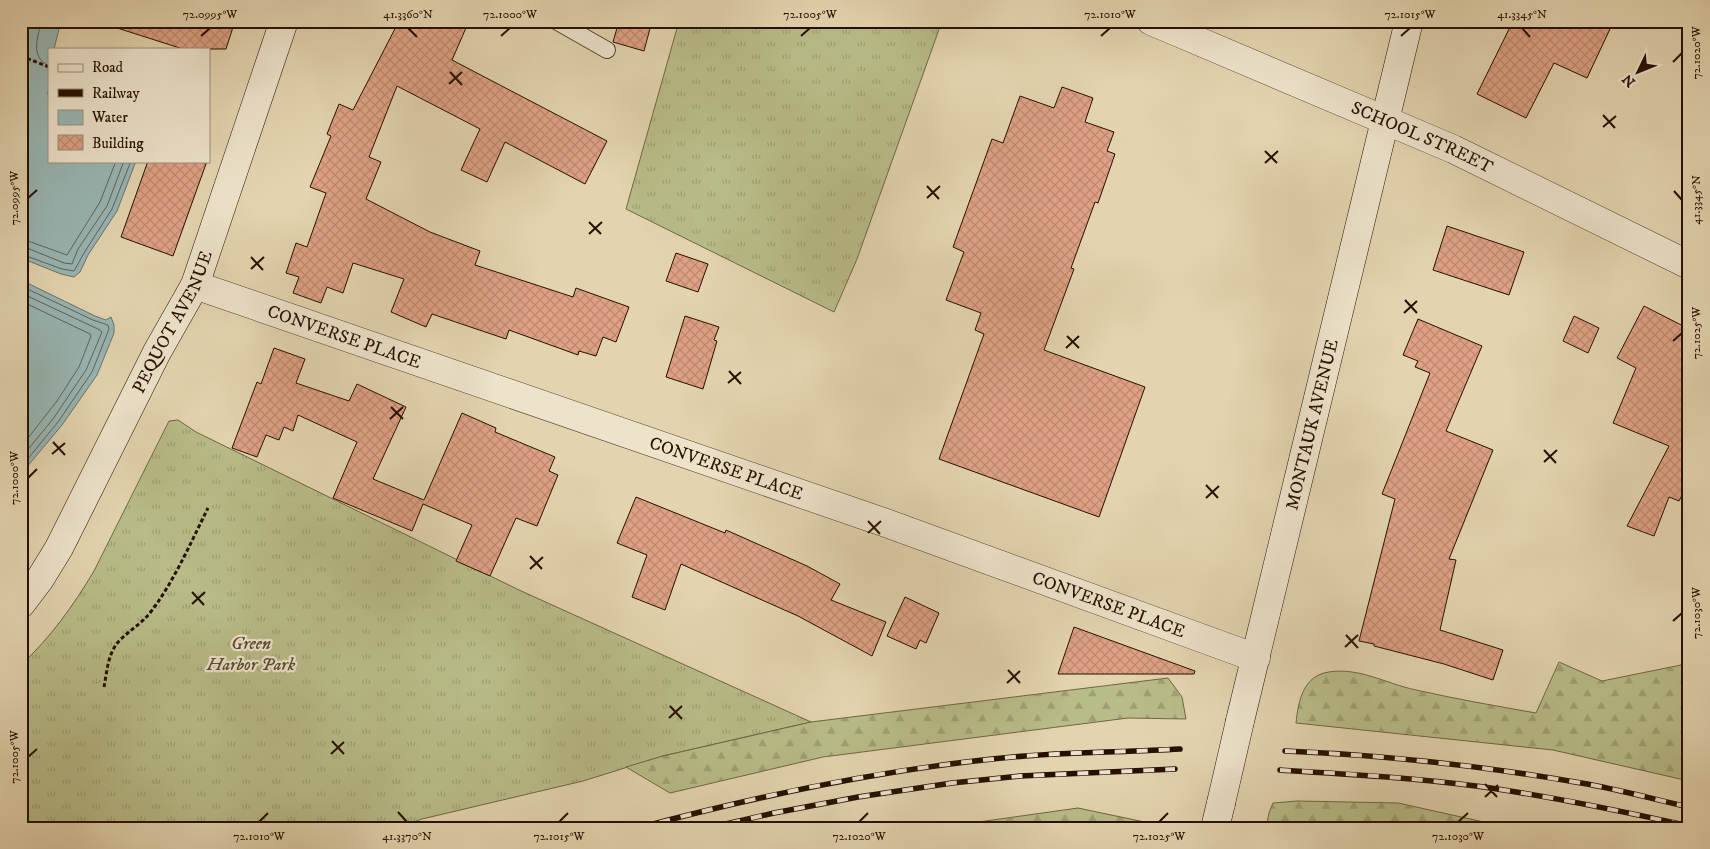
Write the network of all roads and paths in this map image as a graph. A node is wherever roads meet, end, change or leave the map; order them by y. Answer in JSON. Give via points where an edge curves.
{"nodes":[{"id":1,"x":284,"y":21,"type":"edge"},
{"id":2,"x":556,"y":21,"type":"edge"},
{"id":3,"x":1151,"y":21,"type":"edge"},
{"id":4,"x":1409,"y":21,"type":"edge"},
{"id":5,"x":607,"y":50,"type":"dead end"},
{"id":6,"x":21,"y":56,"type":"edge"},
{"id":7,"x":48,"y":67,"type":"edge"},
{"id":8,"x":1385,"y":119,"type":"junction"},
{"id":9,"x":1689,"y":265,"type":"edge"},
{"id":10,"x":195,"y":285,"type":"junction"},
{"id":11,"x":208,"y":508,"type":"dead end"},
{"id":12,"x":21,"y":604,"type":"edge"},
{"id":13,"x":1256,"y":658,"type":"junction"},
{"id":14,"x":104,"y":687,"type":"dead end"},
{"id":15,"x":1218,"y":815,"type":"edge"}],
"edges":[{"from":1,"to":10,"type":"street","name":"PEQUOT AVENUE"},
{"from":2,"to":5,"type":"lane"},
{"from":3,"to":8,"type":"street","name":"SCHOOL STREET"},
{"from":4,"to":8,"type":"street","name":"MONTAUK AVENUE"},
{"from":6,"to":7,"type":"path"},
{"from":8,"to":9,"type":"street","name":"SCHOOL STREET"},
{"from":8,"to":13,"type":"street","name":"MONTAUK AVENUE"},
{"from":10,"to":12,"type":"street","name":"PEQUOT AVENUE","via":[[157,352],[66,536]]},
{"from":10,"to":13,"type":"street","name":"CONVERSE PLACE","via":[[886,523]]},
{"from":11,"to":14,"type":"path","via":[[154,609],[118,641],[112,651]]},
{"from":13,"to":15,"type":"street","name":"MONTAUK AVENUE","bridge":true}]}
